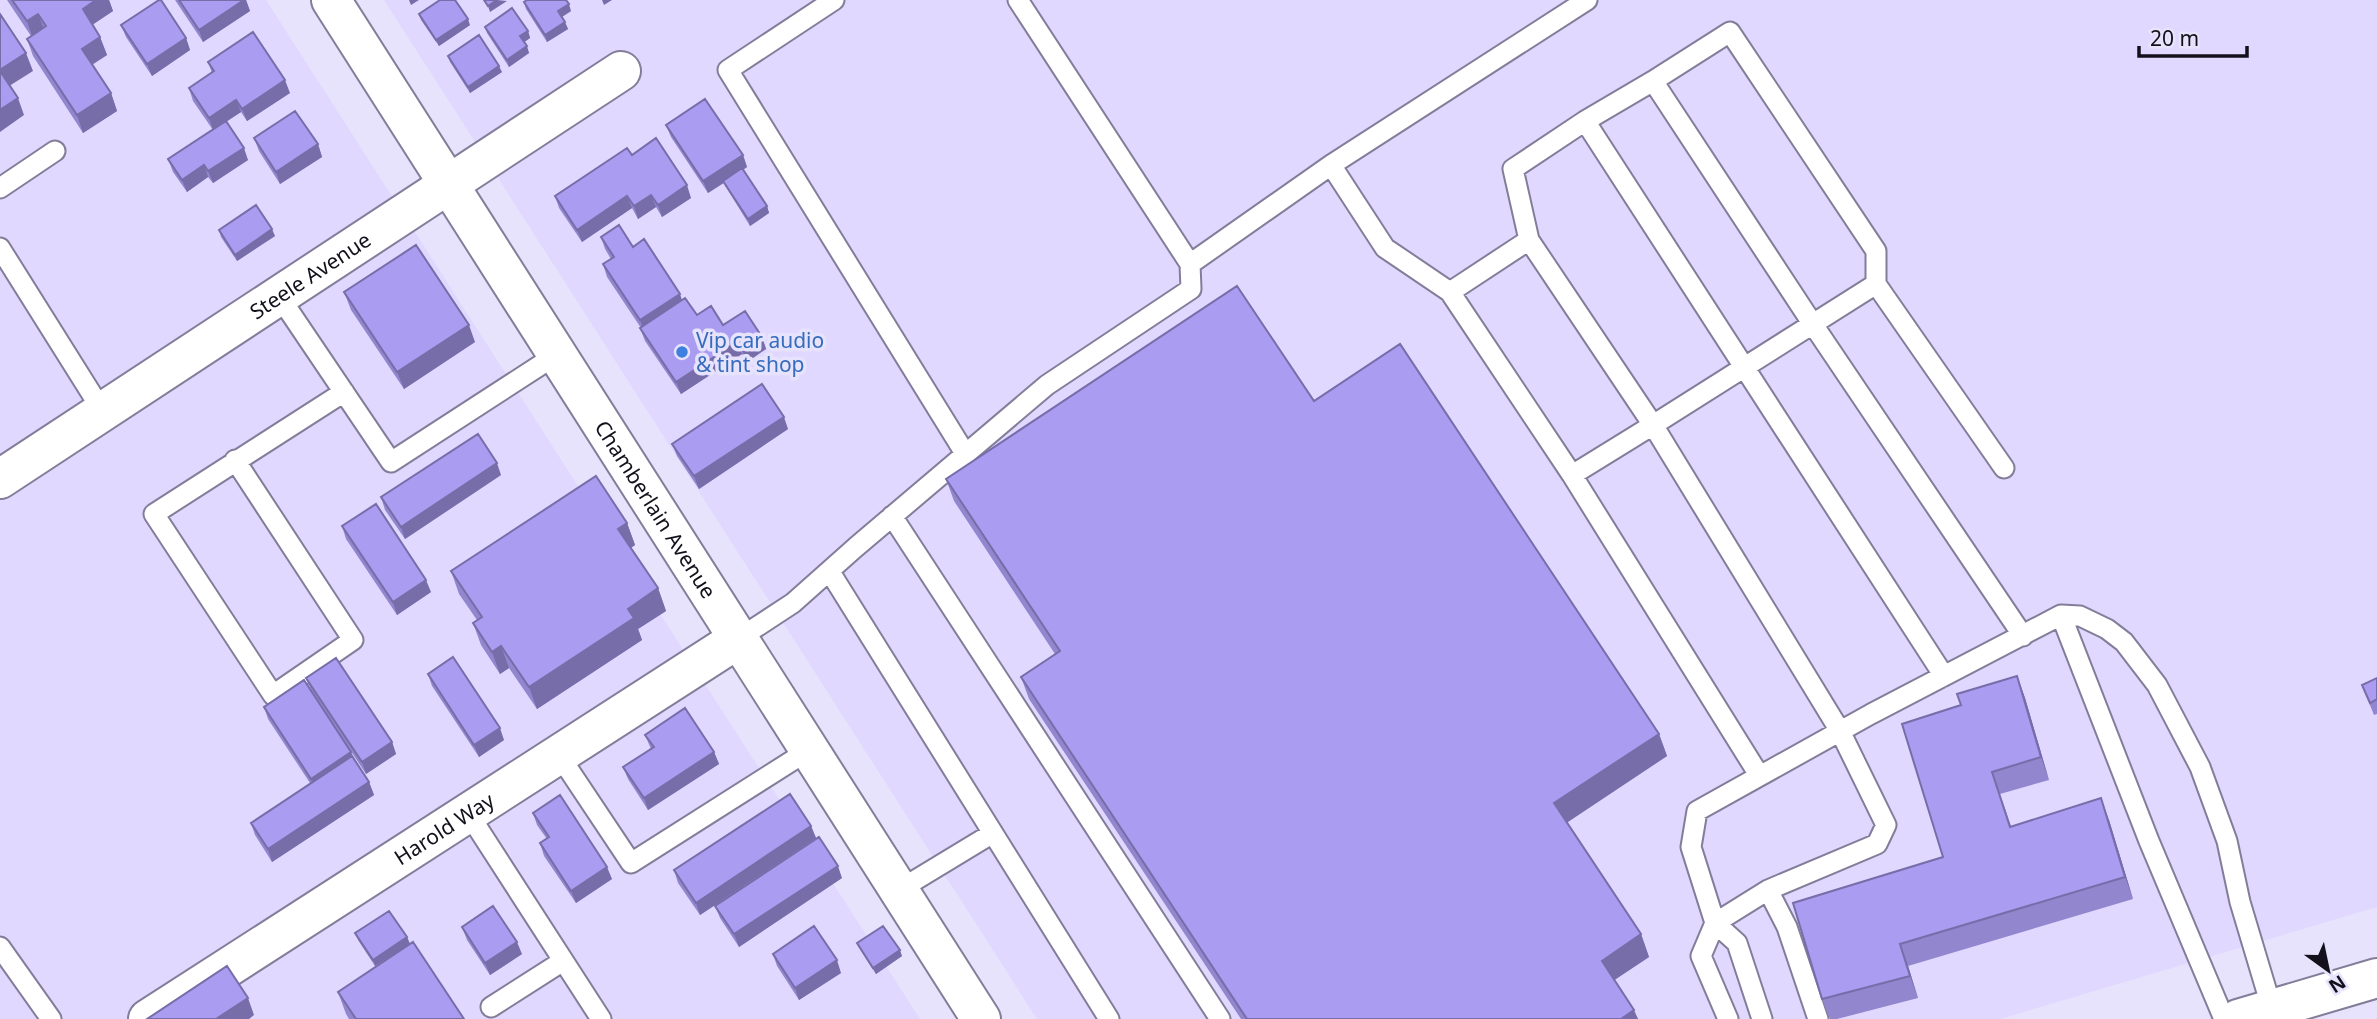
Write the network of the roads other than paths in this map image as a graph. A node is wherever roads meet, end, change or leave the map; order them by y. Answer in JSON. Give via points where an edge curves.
{"nodes":[{"id":1,"x":331,"y":0,"type":"edge"},
{"id":2,"x":834,"y":0,"type":"edge"},
{"id":3,"x":1018,"y":0,"type":"edge"},
{"id":4,"x":1587,"y":0,"type":"edge"},
{"id":5,"x":621,"y":71,"type":"dead end"},
{"id":6,"x":1653,"y":81,"type":"junction"},
{"id":7,"x":1585,"y":121,"type":"junction"},
{"id":8,"x":55,"y":151,"type":"dead end"},
{"id":9,"x":1331,"y":165,"type":"junction"},
{"id":10,"x":447,"y":185,"type":"junction"},
{"id":11,"x":0,"y":188,"type":"edge"},
{"id":12,"x":1529,"y":240,"type":"junction"},
{"id":13,"x":0,"y":248,"type":"edge"},
{"id":14,"x":1190,"y":264,"type":"junction"},
{"id":15,"x":1876,"y":284,"type":"junction"},
{"id":16,"x":1450,"y":292,"type":"junction"},
{"id":17,"x":279,"y":296,"type":"junction"},
{"id":18,"x":1812,"y":323,"type":"junction"},
{"id":19,"x":556,"y":355,"type":"junction"},
{"id":20,"x":1744,"y":367,"type":"junction"},
{"id":21,"x":344,"y":392,"type":"junction"},
{"id":22,"x":103,"y":412,"type":"junction"},
{"id":23,"x":1653,"y":425,"type":"junction"},
{"id":24,"x":966,"y":455,"type":"junction"},
{"id":25,"x":235,"y":460,"type":"junction"},
{"id":26,"x":2004,"y":468,"type":"dead end"},
{"id":27,"x":1572,"y":475,"type":"junction"},
{"id":28,"x":0,"y":479,"type":"edge"},
{"id":29,"x":892,"y":516,"type":"junction"},
{"id":30,"x":830,"y":572,"type":"junction"},
{"id":31,"x":2061,"y":615,"type":"junction"},
{"id":32,"x":2023,"y":636,"type":"junction"},
{"id":33,"x":738,"y":639,"type":"junction"},
{"id":34,"x":1944,"y":676,"type":"junction"},
{"id":35,"x":1840,"y":731,"type":"junction"},
{"id":36,"x":809,"y":750,"type":"junction"},
{"id":37,"x":559,"y":755,"type":"junction"},
{"id":38,"x":1759,"y":775,"type":"junction"},
{"id":39,"x":468,"y":813,"type":"junction"},
{"id":40,"x":993,"y":834,"type":"junction"},
{"id":41,"x":899,"y":890,"type":"junction"},
{"id":42,"x":1769,"y":890,"type":"junction"},
{"id":43,"x":1715,"y":923,"type":"junction"},
{"id":44,"x":0,"y":947,"type":"edge"},
{"id":45,"x":563,"y":961,"type":"junction"},
{"id":46,"x":2377,"y":978,"type":"edge"},
{"id":47,"x":491,"y":1007,"type":"dead end"},
{"id":48,"x":2255,"y":1014,"type":"edge"},
{"id":49,"x":51,"y":1019,"type":"edge"},
{"id":50,"x":148,"y":1019,"type":"edge"},
{"id":51,"x":601,"y":1019,"type":"edge"},
{"id":52,"x":981,"y":1019,"type":"edge"},
{"id":53,"x":1109,"y":1019,"type":"edge"},
{"id":54,"x":1220,"y":1019,"type":"edge"},
{"id":55,"x":1728,"y":1019,"type":"edge"},
{"id":56,"x":1762,"y":1019,"type":"edge"},
{"id":57,"x":1818,"y":1019,"type":"edge"},
{"id":58,"x":2224,"y":1019,"type":"edge"}],
"edges":[{"from":1,"to":10,"type":"street","name":"Chamberlain Avenue"},
{"from":2,"to":24,"type":"lane","via":[[728,70]]},
{"from":3,"to":14,"type":"lane"},
{"from":4,"to":9,"type":"lane"},
{"from":5,"to":10,"type":"street","name":"Steele Avenue"},
{"from":6,"to":7,"type":"lane"},
{"from":6,"to":15,"type":"lane","via":[[1730,32],[1876,251]]},
{"from":6,"to":18,"type":"lane"},
{"from":7,"to":12,"type":"lane","via":[[1513,169]]},
{"from":7,"to":20,"type":"lane"},
{"from":8,"to":11,"type":"lane"},
{"from":9,"to":14,"type":"lane"},
{"from":9,"to":16,"type":"lane","via":[[1385,248]]},
{"from":10,"to":17,"type":"street","name":"Steele Avenue"},
{"from":10,"to":19,"type":"street","name":"Chamberlain Avenue"},
{"from":12,"to":16,"type":"lane"},
{"from":12,"to":23,"type":"lane"},
{"from":13,"to":22,"type":"lane"},
{"from":14,"to":24,"type":"lane","via":[[1191,289],[1047,385]]},
{"from":15,"to":18,"type":"lane"},
{"from":15,"to":26,"type":"lane"},
{"from":16,"to":27,"type":"lane"},
{"from":17,"to":21,"type":"lane"},
{"from":17,"to":22,"type":"street","name":"Steele Avenue"},
{"from":18,"to":20,"type":"lane"},
{"from":18,"to":32,"type":"lane"},
{"from":19,"to":21,"type":"lane","via":[[391,462]]},
{"from":19,"to":33,"type":"street","name":"Chamberlain Avenue"},
{"from":20,"to":23,"type":"lane"},
{"from":20,"to":34,"type":"lane"},
{"from":21,"to":25,"type":"lane"},
{"from":22,"to":28,"type":"street","name":"Steele Avenue"},
{"from":23,"to":27,"type":"lane"},
{"from":23,"to":35,"type":"lane"},
{"from":24,"to":29,"type":"lane"},
{"from":25,"to":25,"type":"lane","via":[[154,514],[273,695],[354,640]]},
{"from":27,"to":38,"type":"lane"},
{"from":29,"to":30,"type":"lane"},
{"from":29,"to":54,"type":"lane"},
{"from":30,"to":33,"type":"lane"},
{"from":30,"to":40,"type":"lane"},
{"from":31,"to":32,"type":"lane"},
{"from":31,"to":48,"type":"lane","via":[[2080,616],[2124,642],[2157,685],[2200,767],[2227,841]]},
{"from":31,"to":58,"type":"lane"},
{"from":32,"to":34,"type":"lane"},
{"from":33,"to":36,"type":"street","name":"Chamberlain Avenue"},
{"from":33,"to":37,"type":"street","name":"Harold Way"},
{"from":34,"to":35,"type":"lane"},
{"from":35,"to":38,"type":"lane"},
{"from":35,"to":42,"type":"lane","via":[[1886,825],[1877,844]]},
{"from":36,"to":37,"type":"lane","via":[[631,863]]},
{"from":36,"to":41,"type":"street","name":"Chamberlain Avenue"},
{"from":37,"to":39,"type":"street","name":"Harold Way"},
{"from":38,"to":43,"type":"lane","via":[[1697,811],[1691,847]]},
{"from":39,"to":45,"type":"lane"},
{"from":39,"to":50,"type":"street","name":"Harold Way"},
{"from":40,"to":41,"type":"lane"},
{"from":40,"to":53,"type":"lane"},
{"from":41,"to":52,"type":"street","name":"Chamberlain Avenue"},
{"from":42,"to":43,"type":"lane"},
{"from":42,"to":57,"type":"lane","via":[[1787,927]]},
{"from":43,"to":55,"type":"lane","via":[[1701,956]]},
{"from":43,"to":56,"type":"lane","via":[[1737,943]]},
{"from":44,"to":49,"type":"lane"},
{"from":45,"to":47,"type":"lane"},
{"from":45,"to":51,"type":"lane"},
{"from":46,"to":48,"type":"street"}]}
